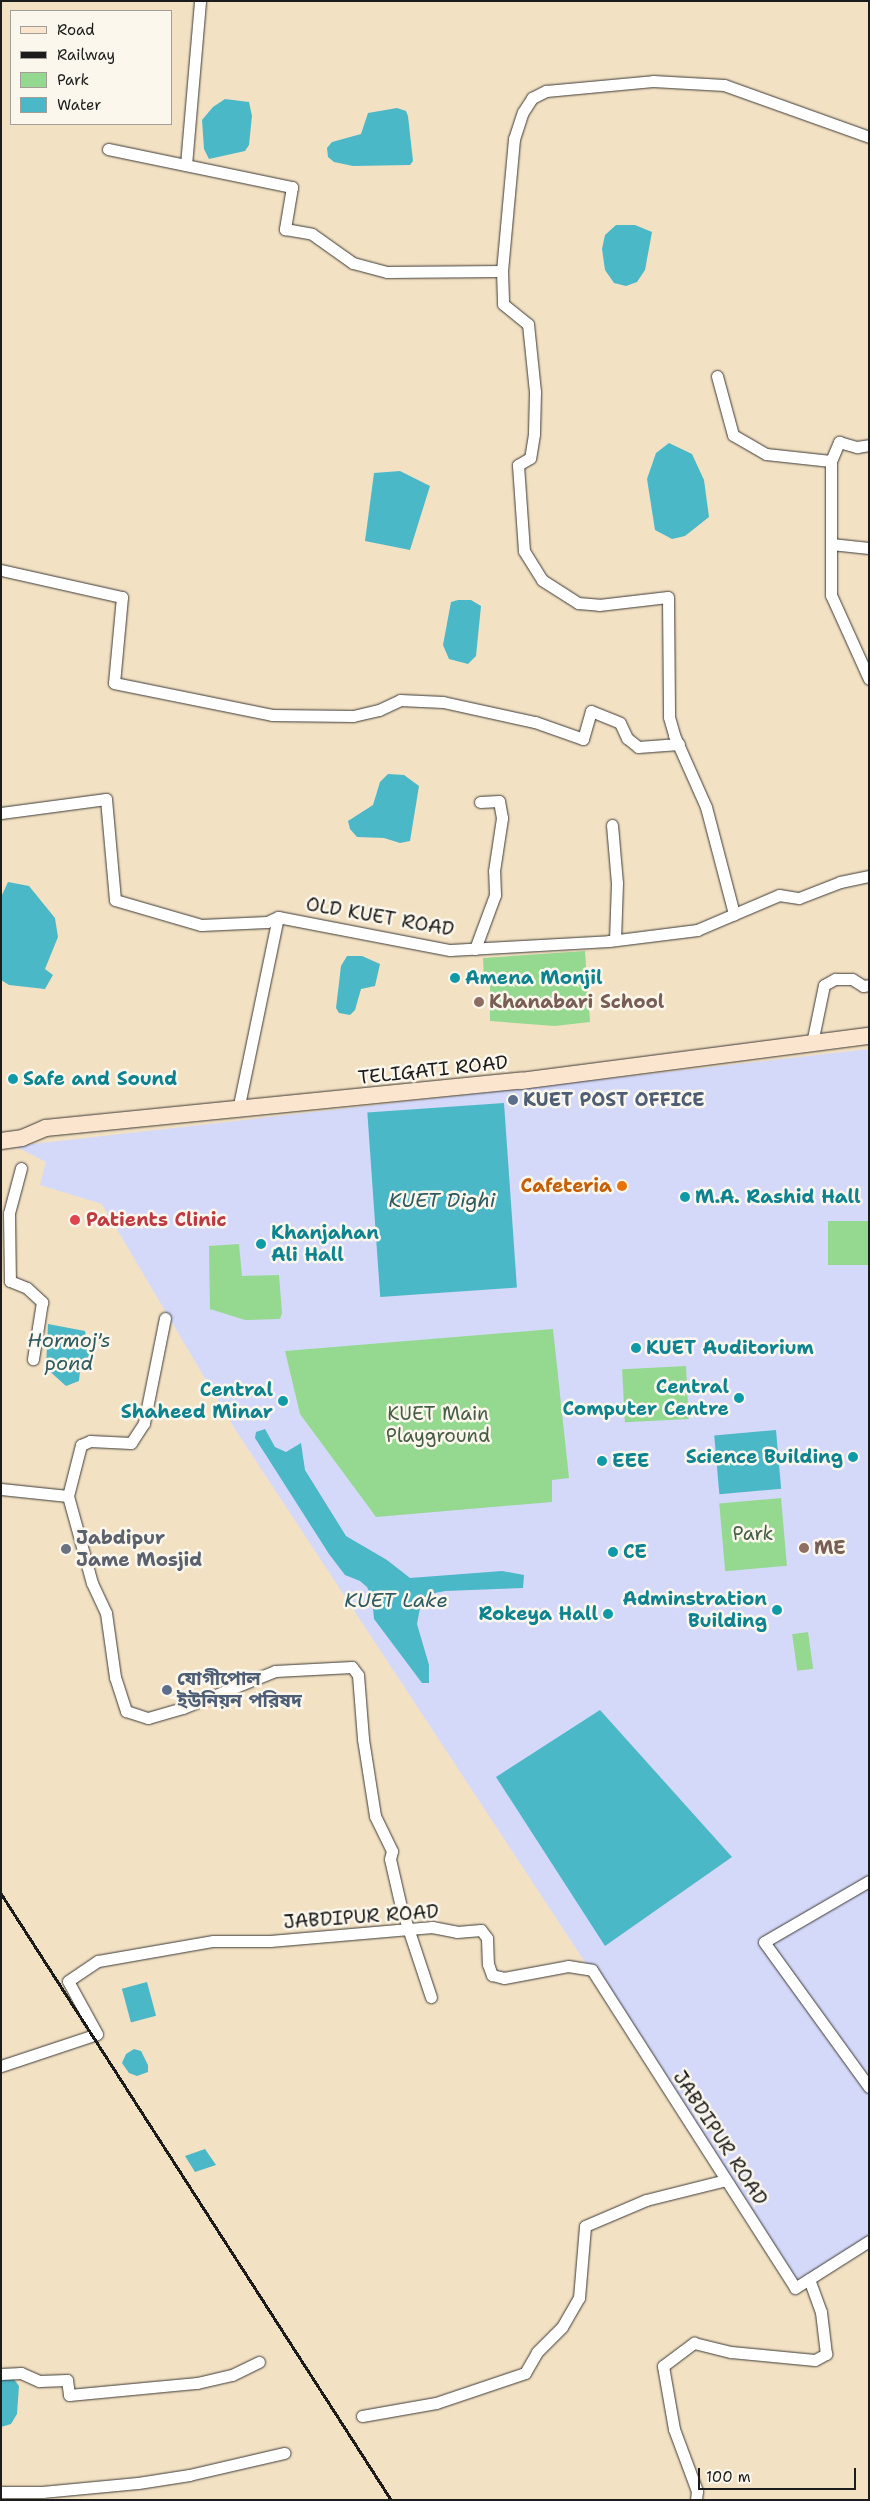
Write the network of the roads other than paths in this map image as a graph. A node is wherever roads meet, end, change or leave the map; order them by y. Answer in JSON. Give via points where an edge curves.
{"nodes":[{"id":1,"x":200,"y":1,"type":"edge"},
{"id":2,"x":869,"y":137,"type":"edge"},
{"id":3,"x":108,"y":149,"type":"dead end"},
{"id":4,"x":186,"y":165,"type":"junction"},
{"id":5,"x":502,"y":270,"type":"junction"},
{"id":6,"x":716,"y":376,"type":"dead end"},
{"id":7,"x":869,"y":445,"type":"edge"},
{"id":8,"x":831,"y":461,"type":"junction"},
{"id":9,"x":831,"y":544,"type":"junction"},
{"id":10,"x":869,"y":548,"type":"edge"},
{"id":11,"x":1,"y":570,"type":"edge"},
{"id":12,"x":869,"y":679,"type":"edge"},
{"id":13,"x":679,"y":744,"type":"junction"},
{"id":14,"x":480,"y":802,"type":"dead end"},
{"id":15,"x":1,"y":814,"type":"edge"},
{"id":16,"x":612,"y":826,"type":"dead end"},
{"id":17,"x":869,"y":876,"type":"edge"},
{"id":18,"x":734,"y":914,"type":"junction"},
{"id":19,"x":278,"y":917,"type":"junction"},
{"id":20,"x":615,"y":940,"type":"junction"},
{"id":21,"x":475,"y":949,"type":"junction"},
{"id":22,"x":869,"y":985,"type":"edge"},
{"id":23,"x":869,"y":1036,"type":"edge"},
{"id":24,"x":812,"y":1042,"type":"junction"},
{"id":25,"x":238,"y":1110,"type":"junction"},
{"id":26,"x":1,"y":1141,"type":"edge"},
{"id":27,"x":21,"y":1168,"type":"dead end"},
{"id":28,"x":165,"y":1318,"type":"dead end"},
{"id":29,"x":33,"y":1359,"type":"dead end"},
{"id":30,"x":1,"y":1489,"type":"edge"},
{"id":31,"x":68,"y":1496,"type":"junction"},
{"id":32,"x":869,"y":1881,"type":"edge"},
{"id":33,"x":409,"y":1930,"type":"junction"},
{"id":34,"x":431,"y":1997,"type":"dead end"},
{"id":35,"x":1,"y":2066,"type":"edge"},
{"id":36,"x":869,"y":2087,"type":"edge"},
{"id":37,"x":726,"y":2180,"type":"junction"},
{"id":38,"x":869,"y":2241,"type":"edge"},
{"id":39,"x":809,"y":2279,"type":"junction"},
{"id":40,"x":259,"y":2362,"type":"dead end"},
{"id":41,"x":1,"y":2374,"type":"edge"},
{"id":42,"x":362,"y":2416,"type":"dead end"},
{"id":43,"x":284,"y":2454,"type":"dead end"},
{"id":44,"x":1,"y":2492,"type":"edge"},
{"id":45,"x":696,"y":2500,"type":"edge"}],
"edges":[{"from":1,"to":4,"type":"street"},
{"from":2,"to":5,"type":"street","via":[[724,85],[653,81],[546,90],[532,98],[523,112],[514,139]]},
{"from":3,"to":4,"type":"street"},
{"from":4,"to":5,"type":"street","via":[[292,187],[285,229],[312,234],[353,263],[387,272]]},
{"from":5,"to":13,"type":"street","via":[[503,304],[528,324],[535,392],[530,458],[518,465],[524,551],[542,580],[578,604],[599,605],[668,597],[669,716]]},
{"from":6,"to":8,"type":"street","via":[[733,435],[766,454]]},
{"from":7,"to":8,"type":"street","via":[[857,447],[839,442]]},
{"from":8,"to":9,"type":"street"},
{"from":9,"to":10,"type":"street"},
{"from":9,"to":12,"type":"street","via":[[831,595]]},
{"from":11,"to":13,"type":"street","via":[[122,597],[114,683],[272,715],[353,716],[379,710],[400,700],[443,702],[535,722],[583,739],[591,711],[620,723],[626,738],[638,747]]},
{"from":13,"to":18,"type":"street","via":[[706,807]]},
{"from":14,"to":21,"type":"street","via":[[499,801],[502,818],[494,871],[495,895]]},
{"from":15,"to":19,"type":"street","name":"OLD KUET ROAD","via":[[106,798],[115,900],[201,925],[267,922]]},
{"from":16,"to":20,"type":"street","via":[[617,883]]},
{"from":17,"to":18,"type":"street","name":"OLD KUET ROAD","via":[[840,882],[799,898],[779,895]]},
{"from":18,"to":20,"type":"street","name":"OLD KUET ROAD","via":[[697,930]]},
{"from":19,"to":21,"type":"street","name":"OLD KUET ROAD","via":[[450,950]]},
{"from":19,"to":25,"type":"street"},
{"from":20,"to":21,"type":"street","name":"OLD KUET ROAD"},
{"from":22,"to":24,"type":"street","via":[[835,979],[824,986]]},
{"from":23,"to":24,"type":"main road","name":"TELIGATI ROAD"},
{"from":24,"to":25,"type":"main road","name":"TELIGATI ROAD","via":[[521,1081]]},
{"from":25,"to":26,"type":"main road","name":"TELIGATI ROAD","via":[[46,1128]]},
{"from":27,"to":29,"type":"street","via":[[10,1213],[10,1281],[26,1288],[42,1302]]},
{"from":28,"to":31,"type":"street","via":[[144,1423],[131,1443],[90,1441],[81,1445]]},
{"from":30,"to":31,"type":"street"},
{"from":31,"to":33,"type":"street","via":[[92,1583],[106,1613],[115,1677],[126,1711],[148,1718],[183,1708],[275,1671],[352,1667],[358,1675],[363,1739],[375,1816],[392,1851],[390,1859]]},
{"from":32,"to":36,"type":"street","via":[[764,1942]]},
{"from":33,"to":34,"type":"street"},
{"from":33,"to":35,"type":"street","name":"JABDIPUR ROAD","via":[[270,1941],[213,1941],[98,1961],[68,1981],[98,2034]]},
{"from":33,"to":37,"type":"street","name":"JABDIPUR ROAD","via":[[432,1927],[457,1932],[481,1930],[487,1938],[492,1975],[504,1978],[568,1966],[592,1970]]},
{"from":37,"to":39,"type":"street","name":"JABDIPUR ROAD","via":[[795,2288]]},
{"from":37,"to":42,"type":"street","via":[[646,2200],[585,2226],[579,2298],[562,2327],[536,2352],[525,2373],[436,2403]]},
{"from":38,"to":39,"type":"street","name":"JABDIPUR ROAD"},
{"from":39,"to":45,"type":"street","via":[[821,2312],[826,2354],[815,2360],[731,2352],[694,2343],[663,2366],[674,2429],[697,2492]]},
{"from":40,"to":41,"type":"street","via":[[232,2375],[197,2383],[69,2395],[67,2380],[39,2381],[20,2373]]},
{"from":43,"to":44,"type":"street","via":[[138,2483],[42,2492]]}]}
